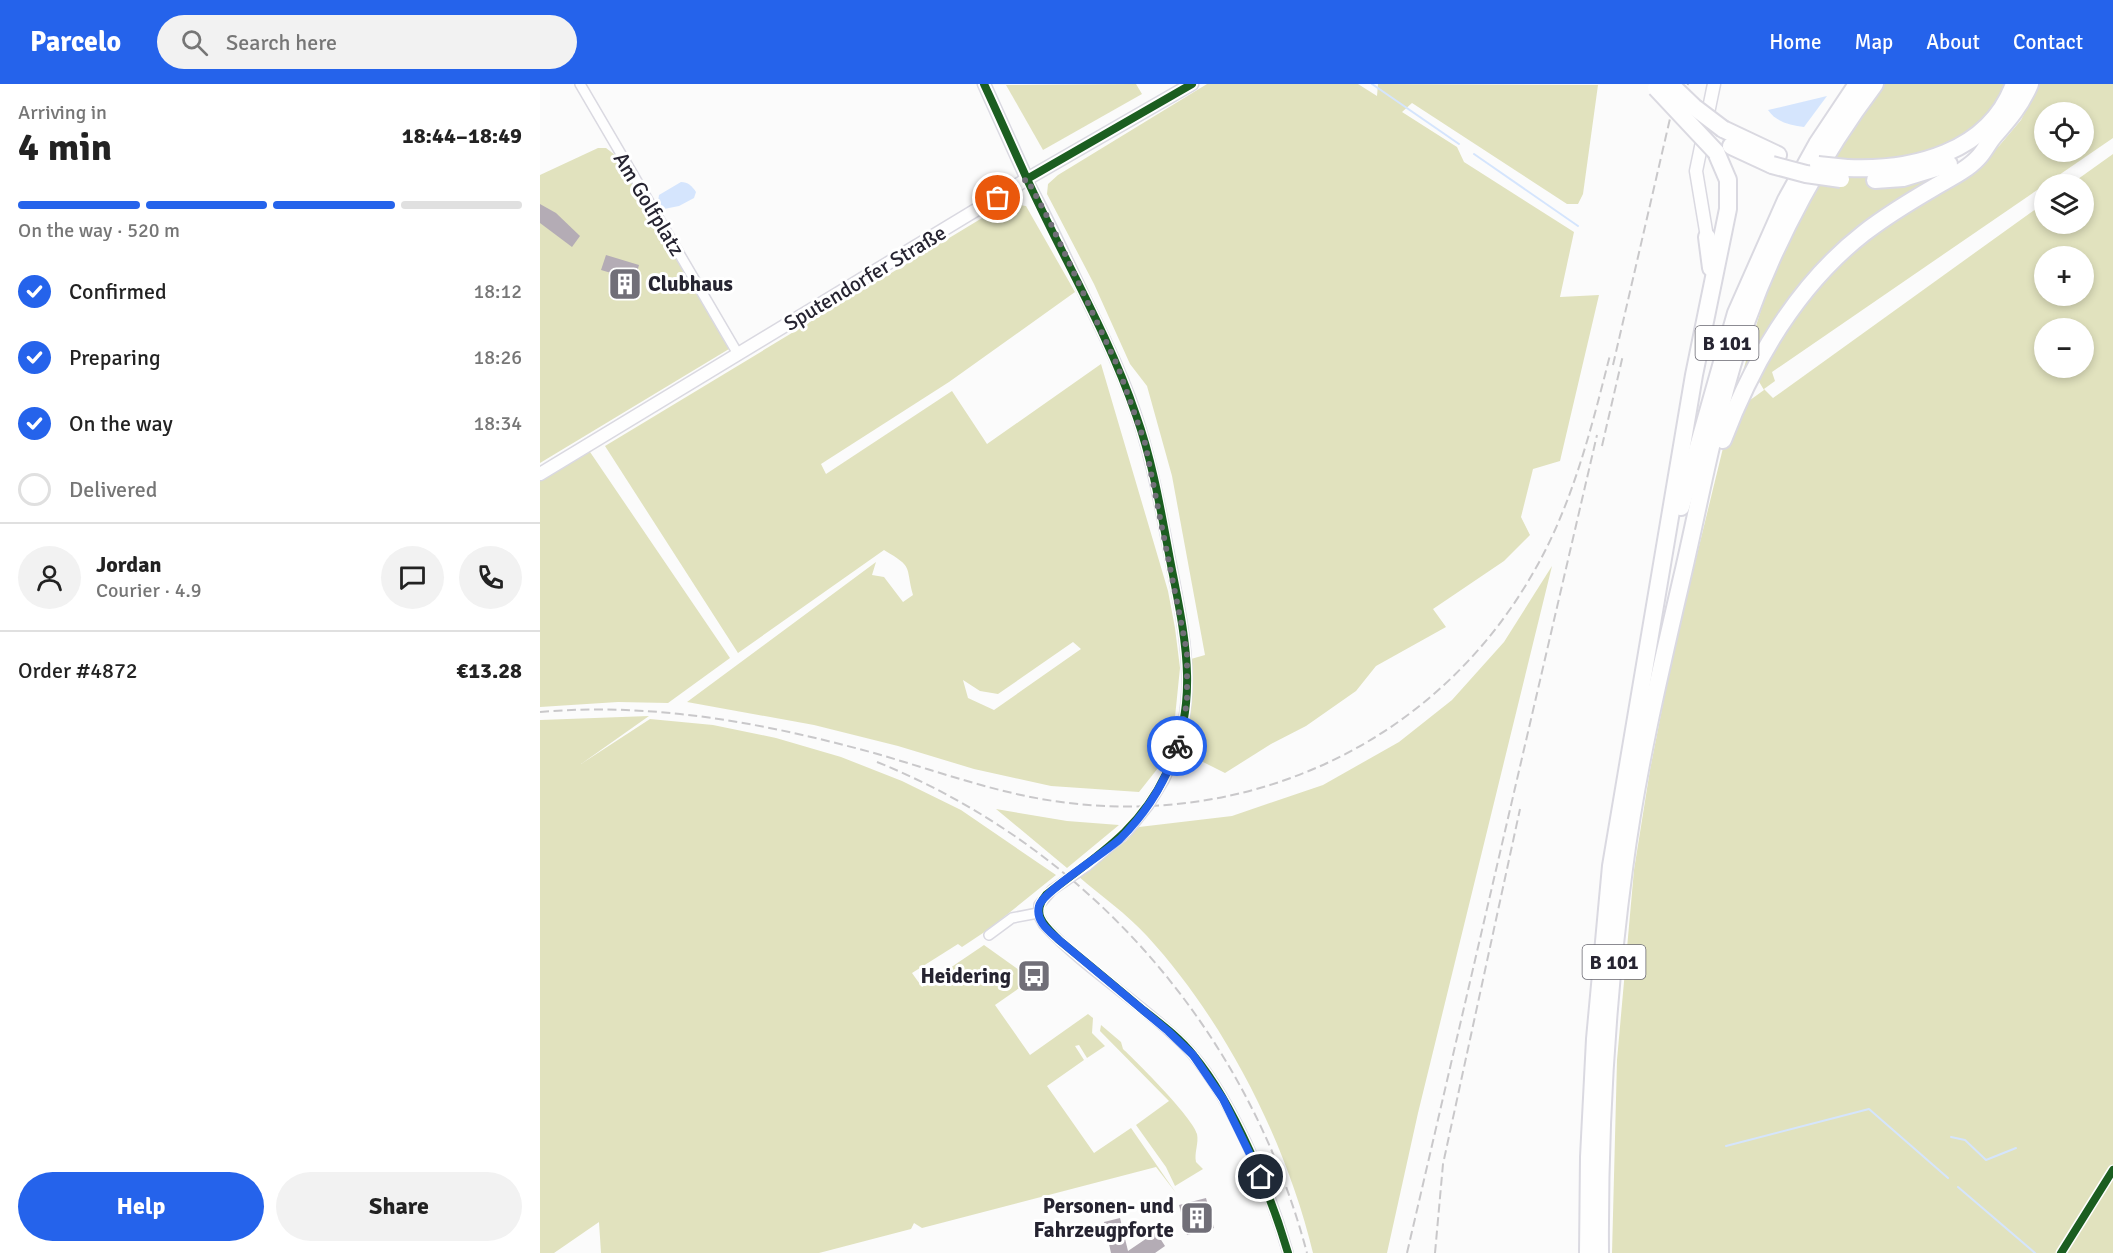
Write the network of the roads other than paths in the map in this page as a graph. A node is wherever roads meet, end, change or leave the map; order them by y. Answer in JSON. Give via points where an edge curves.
{"nodes":[{"id":1,"x":580,"y":84,"type":"edge"},
{"id":2,"x":984,"y":84,"type":"edge"},
{"id":3,"x":1192,"y":84,"type":"edge"},
{"id":4,"x":1714,"y":84,"type":"edge"},
{"id":5,"x":1857,"y":84,"type":"edge"},
{"id":6,"x":1875,"y":84,"type":"edge"},
{"id":7,"x":2014,"y":84,"type":"edge"},
{"id":8,"x":2030,"y":84,"type":"edge"},
{"id":9,"x":1660,"y":85,"type":"edge"},
{"id":10,"x":1993,"y":137,"type":"junction"},
{"id":11,"x":1719,"y":140,"type":"junction"},
{"id":12,"x":1844,"y":174,"type":"junction"},
{"id":13,"x":1027,"y":179,"type":"junction"},
{"id":14,"x":1707,"y":237,"type":"joint"},
{"id":15,"x":1711,"y":287,"type":"junction"},
{"id":16,"x":738,"y":354,"type":"junction"},
{"id":17,"x":540,"y":474,"type":"edge"},
{"id":18,"x":1700,"y":500,"type":"junction"},
{"id":19,"x":1653,"y":625,"type":"junction"},
{"id":20,"x":1038,"y":913,"type":"junction"},
{"id":21,"x":989,"y":935,"type":"dead end"},
{"id":22,"x":1288,"y":1253,"type":"edge"},
{"id":23,"x":1588,"y":1253,"type":"edge"},
{"id":24,"x":1600,"y":1253,"type":"edge"}],
"edges":[{"from":1,"to":16,"type":"street","name":"Am Golfplatz"},
{"from":2,"to":13,"type":"main road"},
{"from":3,"to":13,"type":"main road","name":"Sputendorfer Straße"},
{"from":4,"to":14,"type":"main road","via":[[1696,171]]},
{"from":5,"to":19,"type":"highway","number":"B 101","via":[[1786,200],[1736,313],[1685,491]]},
{"from":6,"to":18,"type":"highway","number":"B 101","via":[[1805,195],[1748,318],[1720,412]]},
{"from":7,"to":12,"type":"highway","via":[[1999,112],[1965,144],[1904,165]]},
{"from":8,"to":10,"type":"highway","via":[[2023,101]]},
{"from":9,"to":11,"type":"highway","bridge":true,"via":[[1691,123]]},
{"from":9,"to":11,"type":"highway","bridge":true,"via":[[1694,107]]},
{"from":10,"to":12,"type":"highway","via":[[1949,164],[1926,172],[1876,180]]},
{"from":10,"to":18,"type":"highway","via":[[1978,158],[1863,234],[1807,289],[1754,366]]},
{"from":11,"to":12,"type":"highway","bridge":true,"via":[[1806,174]]},
{"from":11,"to":15,"type":"highway","via":[[1729,198]]},
{"from":13,"to":16,"type":"main road","name":"Sputendorfer Straße"},
{"from":13,"to":20,"type":"street","bridge":true,"via":[[1125,382],[1140,426],[1184,630],[1189,677],[1182,729],[1164,780],[1148,806],[1128,831],[1052,890],[1041,901]]},
{"from":14,"to":15,"type":"highway"},
{"from":15,"to":19,"type":"highway"},
{"from":16,"to":17,"type":"main road","name":"Sputendorfer Straße"},
{"from":18,"to":24,"type":"highway","number":"B 101","via":[[1659,675],[1624,867],[1607,1040]]},
{"from":19,"to":23,"type":"highway","number":"B 101","via":[[1611,866],[1595,1039]]},
{"from":20,"to":21,"type":"street","via":[[1012,918]]},
{"from":20,"to":22,"type":"street","via":[[1053,934],[1198,1060],[1246,1144]]}]}
